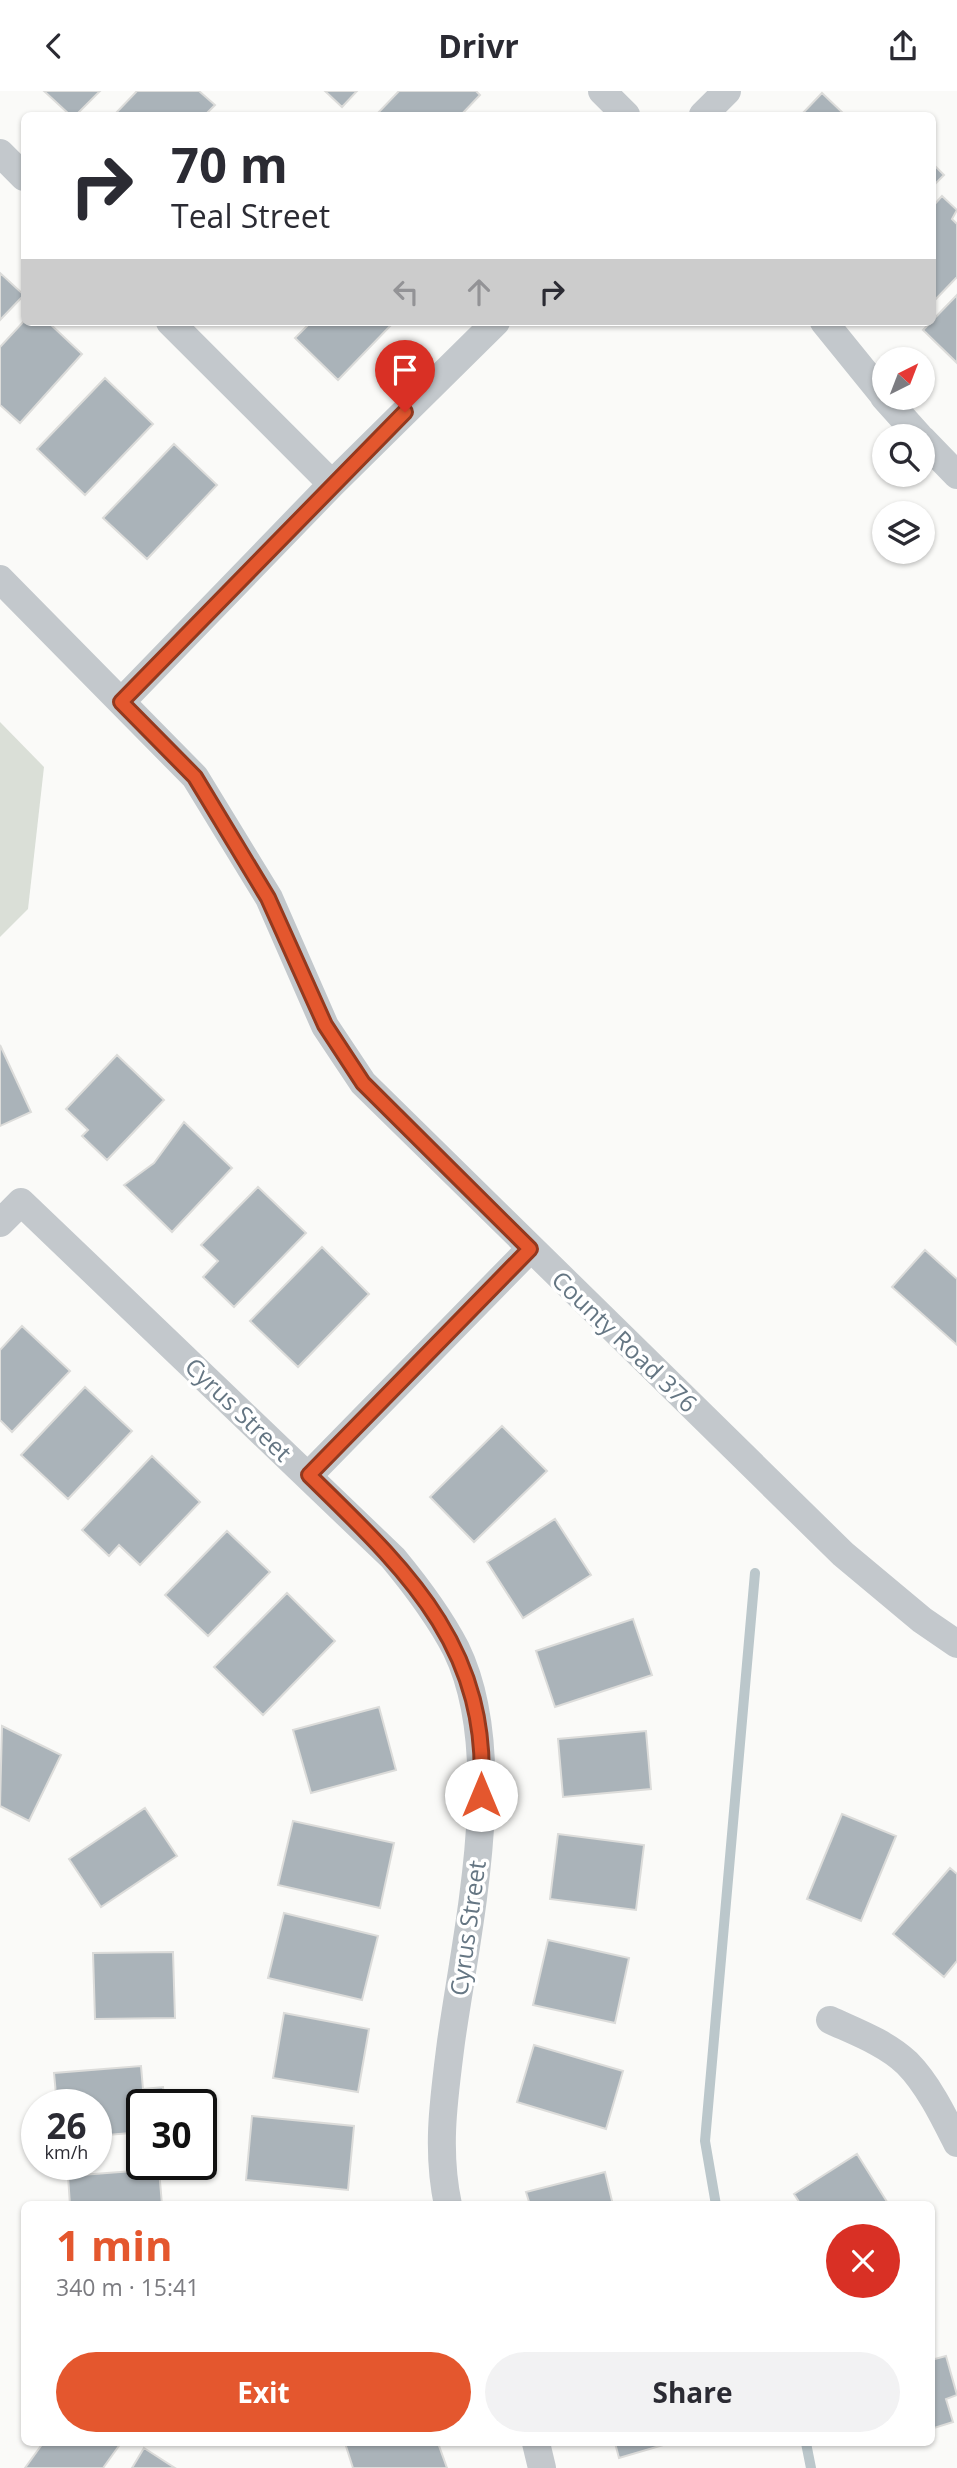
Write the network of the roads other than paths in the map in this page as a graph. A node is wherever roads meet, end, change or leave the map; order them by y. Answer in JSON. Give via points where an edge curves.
{"nodes":[{"id":1,"x":602,"y":91,"type":"edge"},
{"id":2,"x":727,"y":91,"type":"edge"},
{"id":3,"x":623,"y":112,"type":"edge"},
{"id":4,"x":706,"y":112,"type":"edge"},
{"id":5,"x":0,"y":153,"type":"edge"},
{"id":6,"x":21,"y":174,"type":"edge"},
{"id":7,"x":174,"y":326,"type":"edge"},
{"id":8,"x":492,"y":326,"type":"edge"},
{"id":9,"x":827,"y":326,"type":"edge"},
{"id":10,"x":872,"y":382,"type":"edge"},
{"id":11,"x":895,"y":410,"type":"edge"},
{"id":12,"x":908,"y":424,"type":"edge"},
{"id":13,"x":935,"y":453,"type":"edge"},
{"id":14,"x":957,"y":475,"type":"edge"},
{"id":15,"x":332,"y":484,"type":"junction"},
{"id":16,"x":0,"y":579,"type":"edge"},
{"id":17,"x":121,"y":702,"type":"junction"},
{"id":18,"x":0,"y":1223,"type":"edge"},
{"id":19,"x":530,"y":1249,"type":"junction"},
{"id":20,"x":309,"y":1475,"type":"junction"},
{"id":21,"x":957,"y":1644,"type":"edge"},
{"id":22,"x":830,"y":2020,"type":"dead end"},
{"id":23,"x":957,"y":2143,"type":"edge"},
{"id":24,"x":447,"y":2201,"type":"edge"},
{"id":25,"x":537,"y":2446,"type":"edge"},
{"id":26,"x":542,"y":2468,"type":"edge"}],
"edges":[{"from":1,"to":3,"type":"street"},
{"from":2,"to":4,"type":"street"},
{"from":5,"to":6,"type":"street"},
{"from":7,"to":15,"type":"street"},
{"from":8,"to":15,"type":"street"},
{"from":9,"to":10,"type":"street"},
{"from":11,"to":12,"type":"street"},
{"from":13,"to":14,"type":"street"},
{"from":15,"to":17,"type":"street"},
{"from":16,"to":17,"type":"street","name":"County Road 376"},
{"from":17,"to":19,"type":"street","name":"County Road 376","via":[[195,777],[268,898],[325,1025],[363,1083]]},
{"from":18,"to":20,"type":"street","name":"Cyrus Street","via":[[21,1202]]},
{"from":19,"to":20,"type":"street"},
{"from":19,"to":21,"type":"street","name":"County Road 376","via":[[843,1554]]},
{"from":20,"to":24,"type":"street","name":"Cyrus Street","via":[[393,1558],[429,1602],[457,1651],[476,1711],[483,1774],[479,1839],[441,2118],[441,2171]]},
{"from":22,"to":23,"type":"street","via":[[879,2043],[907,2064]]},
{"from":25,"to":26,"type":"street"}]}
